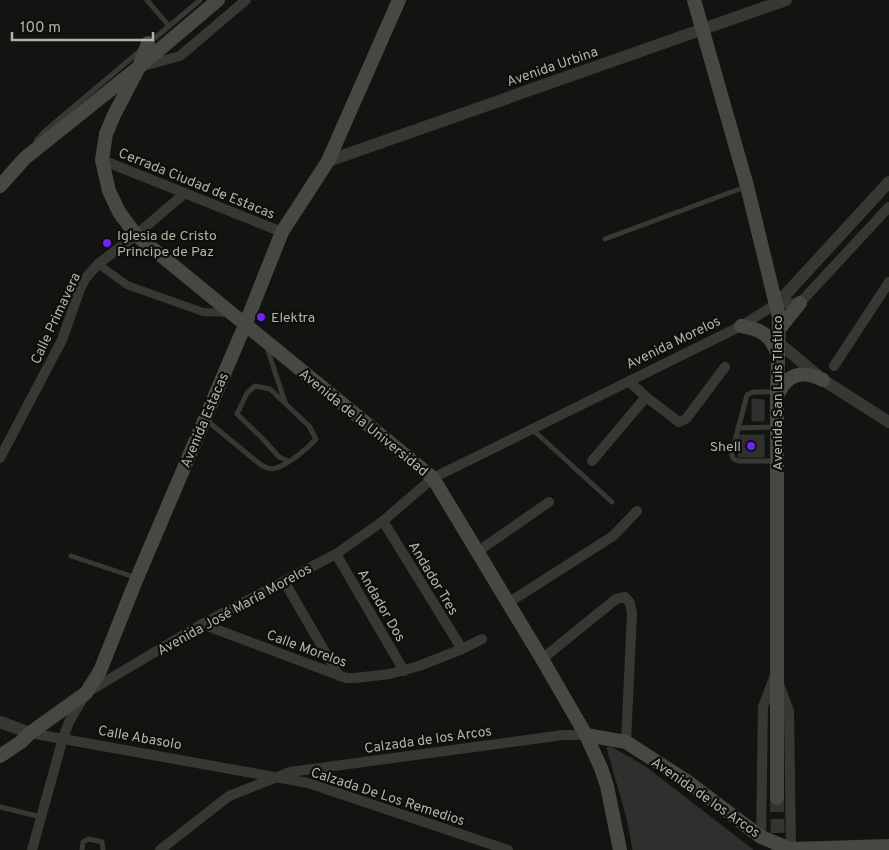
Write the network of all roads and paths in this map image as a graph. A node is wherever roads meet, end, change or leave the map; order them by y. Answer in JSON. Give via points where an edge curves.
{"nodes":[{"id":1,"x":147,"y":0,"type":"edge"},
{"id":2,"x":200,"y":0,"type":"edge"},
{"id":3,"x":218,"y":0,"type":"edge"},
{"id":4,"x":246,"y":0,"type":"edge"},
{"id":5,"x":399,"y":0,"type":"edge"},
{"id":6,"x":694,"y":0,"type":"edge"},
{"id":7,"x":786,"y":0,"type":"edge"},
{"id":8,"x":169,"y":26,"type":"junction"},
{"id":9,"x":702,"y":29,"type":"junction"},
{"id":10,"x":148,"y":43,"type":"junction"},
{"id":11,"x":139,"y":67,"type":"junction"},
{"id":12,"x":25,"y":158,"type":"junction"},
{"id":13,"x":102,"y":160,"type":"junction"},
{"id":14,"x":328,"y":161,"type":"junction"},
{"id":15,"x":889,"y":182,"type":"edge"},
{"id":16,"x":0,"y":186,"type":"edge"},
{"id":17,"x":747,"y":186,"type":"junction"},
{"id":18,"x":185,"y":193,"type":"junction"},
{"id":19,"x":889,"y":207,"type":"edge"},
{"id":20,"x":282,"y":232,"type":"junction"},
{"id":21,"x":136,"y":235,"type":"junction"},
{"id":22,"x":605,"y":239,"type":"dead end"},
{"id":23,"x":98,"y":264,"type":"junction"},
{"id":24,"x":889,"y":282,"type":"edge"},
{"id":25,"x":800,"y":302,"type":"junction"},
{"id":26,"x":776,"y":304,"type":"junction"},
{"id":27,"x":231,"y":313,"type":"junction"},
{"id":28,"x":245,"y":325,"type":"junction"},
{"id":29,"x":741,"y":326,"type":"junction"},
{"id":30,"x":780,"y":328,"type":"junction"},
{"id":31,"x":266,"y":343,"type":"junction"},
{"id":32,"x":779,"y":350,"type":"junction"},
{"id":33,"x":834,"y":366,"type":"dead end"},
{"id":34,"x":725,"y":367,"type":"dead end"},
{"id":35,"x":823,"y":380,"type":"junction"},
{"id":36,"x":629,"y":381,"type":"junction"},
{"id":37,"x":777,"y":394,"type":"junction"},
{"id":38,"x":646,"y":397,"type":"junction"},
{"id":39,"x":286,"y":404,"type":"junction"},
{"id":40,"x":205,"y":418,"type":"junction"},
{"id":41,"x":889,"y":422,"type":"edge"},
{"id":42,"x":777,"y":427,"type":"junction"},
{"id":43,"x":738,"y":428,"type":"junction"},
{"id":44,"x":532,"y":429,"type":"junction"},
{"id":45,"x":0,"y":458,"type":"edge"},
{"id":46,"x":288,"y":461,"type":"junction"},
{"id":47,"x":592,"y":461,"type":"dead end"},
{"id":48,"x":777,"y":461,"type":"junction"},
{"id":49,"x":433,"y":478,"type":"junction"},
{"id":50,"x":549,"y":502,"type":"dead end"},
{"id":51,"x":612,"y":502,"type":"dead end"},
{"id":52,"x":637,"y":511,"type":"dead end"},
{"id":53,"x":384,"y":521,"type":"junction"},
{"id":54,"x":476,"y":552,"type":"junction"},
{"id":55,"x":336,"y":554,"type":"junction"},
{"id":56,"x":71,"y":556,"type":"dead end"},
{"id":57,"x":137,"y":578,"type":"junction"},
{"id":58,"x":284,"y":582,"type":"junction"},
{"id":59,"x":508,"y":603,"type":"junction"},
{"id":60,"x":202,"y":624,"type":"junction"},
{"id":61,"x":482,"y":639,"type":"dead end"},
{"id":62,"x":462,"y":649,"type":"junction"},
{"id":63,"x":542,"y":659,"type":"junction"},
{"id":64,"x":404,"y":671,"type":"junction"},
{"id":65,"x":776,"y":673,"type":"junction"},
{"id":66,"x":339,"y":676,"type":"junction"},
{"id":67,"x":86,"y":693,"type":"junction"},
{"id":68,"x":0,"y":722,"type":"edge"},
{"id":69,"x":30,"y":732,"type":"junction"},
{"id":70,"x":586,"y":736,"type":"junction"},
{"id":71,"x":63,"y":738,"type":"junction"},
{"id":72,"x":626,"y":742,"type":"junction"},
{"id":73,"x":0,"y":747,"type":"edge"},
{"id":74,"x":0,"y":756,"type":"edge"},
{"id":75,"x":275,"y":778,"type":"junction"},
{"id":76,"x":777,"y":798,"type":"tunnel mouth"},
{"id":77,"x":0,"y":807,"type":"edge"},
{"id":78,"x":41,"y":817,"type":"junction"},
{"id":79,"x":761,"y":837,"type":"junction"},
{"id":80,"x":889,"y":846,"type":"edge"},
{"id":81,"x":791,"y":849,"type":"edge"},
{"id":82,"x":32,"y":850,"type":"edge"},
{"id":83,"x":82,"y":850,"type":"edge"},
{"id":84,"x":103,"y":850,"type":"edge"},
{"id":85,"x":160,"y":850,"type":"edge"},
{"id":86,"x":508,"y":850,"type":"edge"},
{"id":87,"x":620,"y":850,"type":"edge"}],
"edges":[{"from":1,"to":8,"type":"lane"},
{"from":2,"to":8,"type":"lane"},
{"from":3,"to":11,"type":"main road"},
{"from":4,"to":11,"type":"street","via":[[180,56]]},
{"from":5,"to":14,"type":"main road","name":"Avenida Estacas"},
{"from":6,"to":9,"type":"main road","name":"Avenida San Luis Tlatilco"},
{"from":7,"to":9,"type":"street","name":"Avenida Urbina"},
{"from":8,"to":10,"type":"lane"},
{"from":9,"to":14,"type":"street","name":"Avenida Urbina"},
{"from":9,"to":17,"type":"main road","name":"Avenida San Luis Tlatilco"},
{"from":10,"to":11,"type":"main road","name":"Avenida de la Universidad"},
{"from":10,"to":12,"type":"lane","via":[[45,131]]},
{"from":11,"to":12,"type":"main road"},
{"from":11,"to":13,"type":"main road","name":"Avenida de la Universidad","via":[[106,134]]},
{"from":12,"to":16,"type":"main road"},
{"from":13,"to":18,"type":"street","name":"Cerrada Ciudad de Estacas"},
{"from":13,"to":21,"type":"main road","name":"Avenida de la Universidad","via":[[118,212]]},
{"from":14,"to":20,"type":"main road","name":"Avenida Estacas"},
{"from":15,"to":26,"type":"street","name":"Avenida Morelos"},
{"from":17,"to":22,"type":"lane"},
{"from":17,"to":26,"type":"main road","name":"Avenida San Luis Tlatilco"},
{"from":18,"to":20,"type":"street","name":"Cerrada Ciudad de Estacas"},
{"from":18,"to":21,"type":"street","name":"Calle Primavera"},
{"from":19,"to":25,"type":"street"},
{"from":20,"to":28,"type":"main road","name":"Avenida Estacas"},
{"from":21,"to":23,"type":"street","name":"Calle Primavera"},
{"from":21,"to":27,"type":"main road","name":"Avenida de la Universidad"},
{"from":23,"to":27,"type":"street","via":[[127,285],[203,312]]},
{"from":23,"to":45,"type":"street","name":"Calle Primavera","via":[[85,279],[62,340]]},
{"from":24,"to":33,"type":"street"},
{"from":25,"to":26,"type":"street"},
{"from":25,"to":30,"type":"main road"},
{"from":26,"to":29,"type":"street","name":"Avenida Morelos"},
{"from":26,"to":30,"type":"main road","name":"Avenida San Luis Tlatilco"},
{"from":27,"to":28,"type":"main road","name":"Avenida de la Universidad"},
{"from":28,"to":31,"type":"main road","name":"Avenida de la Universidad"},
{"from":28,"to":40,"type":"main road","name":"Avenida Estacas"},
{"from":29,"to":32,"type":"main road","via":[[765,334]]},
{"from":29,"to":36,"type":"street","name":"Avenida Morelos"},
{"from":30,"to":32,"type":"main road","name":"Avenida San Luis Tlatilco"},
{"from":31,"to":39,"type":"lane"},
{"from":31,"to":49,"type":"main road","name":"Avenida de la Universidad"},
{"from":32,"to":35,"type":"street"},
{"from":32,"to":37,"type":"main road","name":"Avenida San Luis Tlatilco"},
{"from":34,"to":38,"type":"street","via":[[683,421],[676,420]]},
{"from":35,"to":37,"type":"main road","via":[[812,374],[800,374],[790,378]]},
{"from":35,"to":41,"type":"street"},
{"from":36,"to":38,"type":"street"},
{"from":36,"to":44,"type":"street","name":"Avenida Morelos"},
{"from":37,"to":42,"type":"main road","name":"Avenida San Luis Tlatilco"},
{"from":37,"to":43,"type":"lane","via":[[752,392],[747,395]]},
{"from":38,"to":47,"type":"street"},
{"from":39,"to":46,"type":"lane","via":[[309,426],[316,439]]},
{"from":39,"to":46,"type":"lane","via":[[270,390],[254,386],[236,414],[279,457]]},
{"from":40,"to":46,"type":"lane","via":[[261,466],[276,468]]},
{"from":40,"to":57,"type":"main road","name":"Avenida Estacas"},
{"from":42,"to":43,"type":"lane"},
{"from":42,"to":48,"type":"main road","name":"Avenida San Luis Tlatilco"},
{"from":43,"to":48,"type":"lane","via":[[732,452],[734,460]]},
{"from":44,"to":49,"type":"street","name":"Avenida Morelos"},
{"from":44,"to":51,"type":"lane"},
{"from":48,"to":65,"type":"main road","name":"Avenida San Luis Tlatilco"},
{"from":49,"to":53,"type":"street","name":"Avenida José María Morelos"},
{"from":49,"to":54,"type":"main road","name":"Avenida de la Universidad"},
{"from":50,"to":54,"type":"street"},
{"from":52,"to":59,"type":"street","via":[[613,536]]},
{"from":53,"to":55,"type":"street","name":"Avenida José María Morelos"},
{"from":53,"to":62,"type":"street","name":"Andador Tres"},
{"from":54,"to":59,"type":"main road","name":"Avenida de la Universidad"},
{"from":55,"to":58,"type":"street","name":"Avenida José María Morelos"},
{"from":55,"to":64,"type":"street","name":"Andador Dos"},
{"from":56,"to":57,"type":"lane"},
{"from":57,"to":67,"type":"main road","name":"Avenida Estacas","via":[[104,664]]},
{"from":58,"to":60,"type":"street","name":"Avenida José María Morelos"},
{"from":58,"to":66,"type":"street"},
{"from":59,"to":63,"type":"main road","name":"Avenida de la Universidad"},
{"from":60,"to":66,"type":"street","name":"Calle Morelos"},
{"from":60,"to":67,"type":"street","name":"Avenida José María Morelos"},
{"from":61,"to":62,"type":"street","name":"Calle Morelos"},
{"from":62,"to":64,"type":"street","name":"Calle Morelos"},
{"from":63,"to":70,"type":"main road","name":"Avenida de la Universidad"},
{"from":63,"to":72,"type":"street","via":[[616,599],[625,598],[632,613]]},
{"from":64,"to":66,"type":"street","name":"Calle Morelos","via":[[355,678]]},
{"from":65,"to":76,"type":"main road","name":"Avenida San Luis Tlatilco"},
{"from":65,"to":79,"type":"street","via":[[763,706]]},
{"from":65,"to":81,"type":"street","via":[[789,711]]},
{"from":67,"to":69,"type":"main road","name":"Avenida José María Morelos"},
{"from":67,"to":71,"type":"street","name":"Avenida Estacas"},
{"from":68,"to":69,"type":"street","name":"Calle Abasolo"},
{"from":69,"to":71,"type":"street","name":"Calle Abasolo"},
{"from":69,"to":73,"type":"main road","name":"Avenida José María Morelos"},
{"from":69,"to":74,"type":"main road","name":"Avenida José María Morelos"},
{"from":70,"to":72,"type":"main road","name":"Avenida de los Arcos"},
{"from":70,"to":75,"type":"street","name":"Calzada de los Arcos","via":[[543,737],[290,772]]},
{"from":70,"to":87,"type":"main road","name":"Avenida de la Universidad","via":[[607,786]]},
{"from":71,"to":75,"type":"street","name":"Calle Abasolo"},
{"from":71,"to":78,"type":"street","name":"Avenida Estacas"},
{"from":72,"to":79,"type":"main road","name":"Avenida de los Arcos","via":[[688,782]]},
{"from":75,"to":85,"type":"street","name":"Calzada De Los Remedios","via":[[229,796]]},
{"from":75,"to":86,"type":"street","name":"Calzada De Los Remedios","via":[[308,783]]},
{"from":77,"to":78,"type":"lane"},
{"from":78,"to":82,"type":"street","name":"Avenida Estacas"},
{"from":79,"to":81,"type":"main road","name":"Avenida de los Arcos"},
{"from":80,"to":81,"type":"main road","name":"Avenida de los Arcos"},
{"from":83,"to":84,"type":"lane","via":[[83,842],[89,839],[102,842]]}]}
